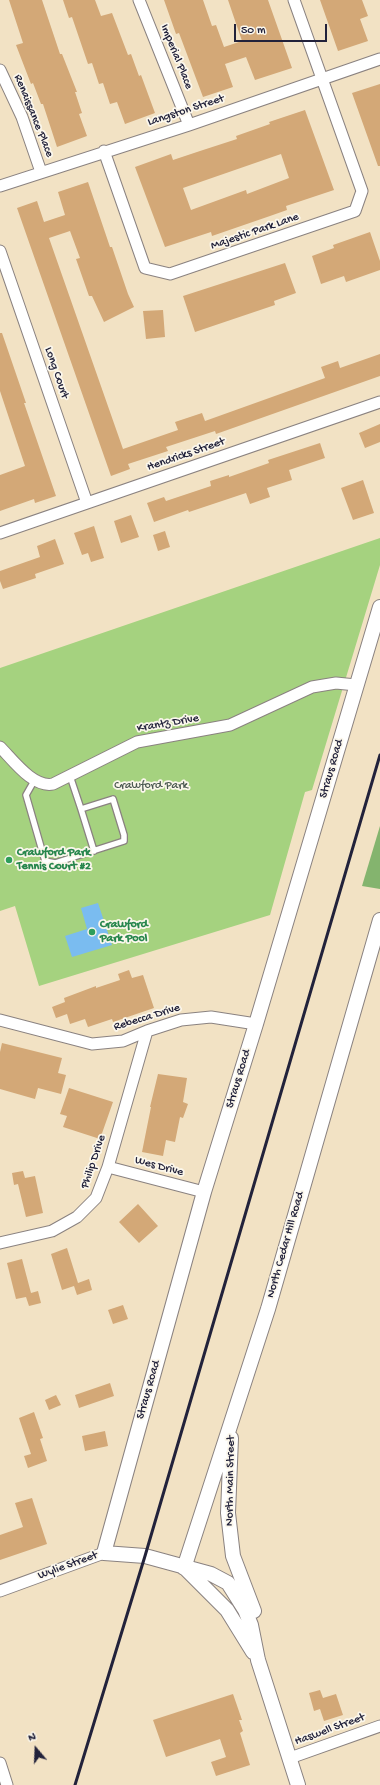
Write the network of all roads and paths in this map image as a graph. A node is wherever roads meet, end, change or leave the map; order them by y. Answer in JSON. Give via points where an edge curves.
{"nodes":[{"id":1,"x":138,"y":0,"type":"edge"},
{"id":2,"x":294,"y":0,"type":"edge"},
{"id":3,"x":380,"y":59,"type":"edge"},
{"id":4,"x":0,"y":70,"type":"edge"},
{"id":5,"x":322,"y":79,"type":"junction"},
{"id":6,"x":189,"y":124,"type":"junction"},
{"id":7,"x":104,"y":151,"type":"junction"},
{"id":8,"x":41,"y":172,"type":"junction"},
{"id":9,"x":0,"y":186,"type":"edge"},
{"id":10,"x":0,"y":251,"type":"edge"},
{"id":11,"x":380,"y":402,"type":"edge"},
{"id":12,"x":87,"y":503,"type":"junction"},
{"id":13,"x":0,"y":533,"type":"edge"},
{"id":14,"x":380,"y":607,"type":"edge"},
{"id":15,"x":356,"y":685,"type":"junction"},
{"id":16,"x":0,"y":747,"type":"edge"},
{"id":17,"x":70,"y":776,"type":"junction"},
{"id":18,"x":34,"y":781,"type":"junction"},
{"id":19,"x":81,"y":809,"type":"junction"},
{"id":20,"x":94,"y":851,"type":"junction"},
{"id":21,"x":380,"y":920,"type":"edge"},
{"id":22,"x":0,"y":1020,"type":"edge"},
{"id":23,"x":256,"y":1024,"type":"junction"},
{"id":24,"x":147,"y":1031,"type":"junction"},
{"id":25,"x":108,"y":1167,"type":"junction"},
{"id":26,"x":204,"y":1192,"type":"junction"},
{"id":27,"x":0,"y":1243,"type":"edge"},
{"id":28,"x":233,"y":1418,"type":"junction"},
{"id":29,"x":104,"y":1553,"type":"junction"},
{"id":30,"x":184,"y":1568,"type":"junction"},
{"id":31,"x":0,"y":1591,"type":"edge"},
{"id":32,"x":258,"y":1660,"type":"junction"},
{"id":33,"x":380,"y":1726,"type":"edge"},
{"id":34,"x":290,"y":1758,"type":"junction"},
{"id":35,"x":0,"y":1763,"type":"edge"},
{"id":36,"x":6,"y":1781,"type":"edge"},
{"id":37,"x":298,"y":1785,"type":"edge"}],
"edges":[{"from":1,"to":6,"type":"street","name":"Imperial Place"},
{"from":2,"to":5,"type":"street"},
{"from":3,"to":5,"type":"street","name":"Langston Street"},
{"from":4,"to":8,"type":"street","name":"Renaissance Place","via":[[22,117]]},
{"from":5,"to":6,"type":"street","name":"Langston Street"},
{"from":5,"to":7,"type":"street","name":"Majestic Park Lane","via":[[362,191],[355,211],[170,274],[145,268]]},
{"from":6,"to":7,"type":"street","name":"Langston Street"},
{"from":7,"to":8,"type":"street","name":"Langston Street"},
{"from":8,"to":9,"type":"street","name":"Langston Street"},
{"from":10,"to":12,"type":"street","name":"Long Court"},
{"from":11,"to":12,"type":"street","name":"Hendricks Street"},
{"from":12,"to":13,"type":"street","name":"Hendricks Street"},
{"from":14,"to":15,"type":"street","name":"Straus Road"},
{"from":15,"to":17,"type":"street","name":"Krantz Drive","via":[[336,683],[312,687],[230,725],[137,742]]},
{"from":15,"to":23,"type":"street","name":"Straus Road"},
{"from":16,"to":18,"type":"street"},
{"from":17,"to":18,"type":"street","name":"Krantz Drive","via":[[46,786]]},
{"from":17,"to":19,"type":"lane"},
{"from":18,"to":20,"type":"lane","via":[[26,795],[45,861],[55,863]]},
{"from":19,"to":20,"type":"lane"},
{"from":19,"to":20,"type":"lane","via":[[113,799],[124,841]]},
{"from":21,"to":28,"type":"street","name":"North Cedar Hill Road","via":[[268,1310]]},
{"from":22,"to":24,"type":"street","name":"Rebecca Drive","via":[[92,1044],[123,1041]]},
{"from":23,"to":24,"type":"street","name":"Rebecca Drive","via":[[211,1017],[181,1020]]},
{"from":23,"to":26,"type":"street","name":"Straus Road"},
{"from":24,"to":25,"type":"street","name":"Philip Drive"},
{"from":25,"to":26,"type":"street","name":"Wes Drive"},
{"from":25,"to":27,"type":"street","name":"Philip Drive","via":[[96,1198],[77,1217],[52,1231]]},
{"from":26,"to":29,"type":"street","name":"Straus Road"},
{"from":28,"to":30,"type":"street","name":"North Cedar Hill Road"},
{"from":28,"to":32,"type":"street","name":"North Main Street","via":[[228,1513],[233,1556],[262,1633]]},
{"from":29,"to":30,"type":"street","name":"Wylie Street","via":[[145,1556]]},
{"from":29,"to":31,"type":"street","name":"Wylie Street"},
{"from":30,"to":32,"type":"street","name":"North Main Street","via":[[227,1610]]},
{"from":30,"to":32,"type":"street","name":"North Main Street","via":[[211,1574],[228,1583],[251,1625]]},
{"from":32,"to":34,"type":"street","name":"North Main Street"},
{"from":33,"to":34,"type":"street","name":"Haswell Street"},
{"from":34,"to":37,"type":"street","name":"North Main Street"},
{"from":35,"to":36,"type":"street"}]}
